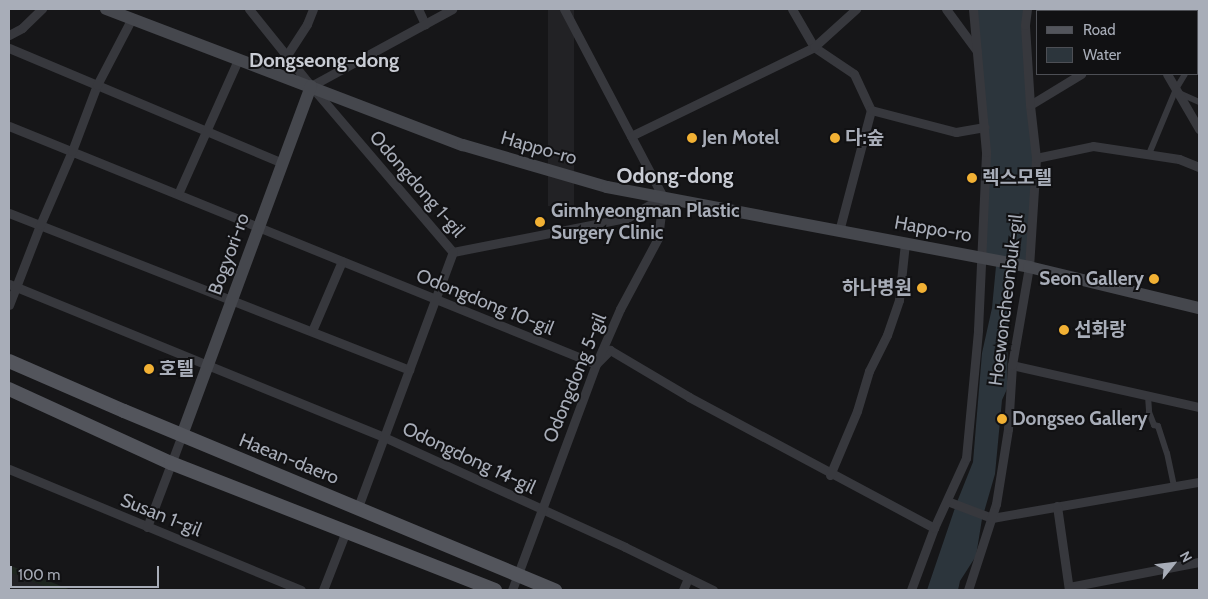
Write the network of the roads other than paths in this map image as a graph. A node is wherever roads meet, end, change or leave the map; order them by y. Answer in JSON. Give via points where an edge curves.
{"nodes":[{"id":1,"x":42,"y":9,"type":"edge"},
{"id":2,"x":106,"y":9,"type":"edge"},
{"id":3,"x":249,"y":9,"type":"edge"},
{"id":4,"x":313,"y":9,"type":"edge"},
{"id":5,"x":418,"y":9,"type":"edge"},
{"id":6,"x":452,"y":9,"type":"edge"},
{"id":7,"x":564,"y":9,"type":"edge"},
{"id":8,"x":792,"y":9,"type":"edge"},
{"id":9,"x":856,"y":9,"type":"edge"},
{"id":10,"x":946,"y":9,"type":"edge"},
{"id":11,"x":973,"y":9,"type":"edge"},
{"id":12,"x":1027,"y":9,"type":"edge"},
{"id":13,"x":132,"y":18,"type":"junction"},
{"id":14,"x":425,"y":24,"type":"junction"},
{"id":15,"x":9,"y":34,"type":"edge"},
{"id":16,"x":814,"y":47,"type":"junction"},
{"id":17,"x":9,"y":48,"type":"edge"},
{"id":18,"x":978,"y":52,"type":"junction"},
{"id":19,"x":287,"y":55,"type":"junction"},
{"id":20,"x":238,"y":60,"type":"junction"},
{"id":21,"x":1079,"y":75,"type":"edge"},
{"id":22,"x":1169,"y":75,"type":"edge"},
{"id":23,"x":1185,"y":75,"type":"edge"},
{"id":24,"x":97,"y":85,"type":"junction"},
{"id":25,"x":311,"y":86,"type":"junction"},
{"id":26,"x":1177,"y":91,"type":"junction"},
{"id":27,"x":1199,"y":102,"type":"edge"},
{"id":28,"x":1030,"y":105,"type":"junction"},
{"id":29,"x":871,"y":110,"type":"junction"},
{"id":30,"x":9,"y":126,"type":"edge"},
{"id":31,"x":985,"y":127,"type":"junction"},
{"id":32,"x":1199,"y":129,"type":"edge"},
{"id":33,"x":206,"y":130,"type":"junction"},
{"id":34,"x":631,"y":136,"type":"junction"},
{"id":35,"x":72,"y":151,"type":"junction"},
{"id":36,"x":1149,"y":154,"type":"junction"},
{"id":37,"x":1036,"y":158,"type":"junction"},
{"id":38,"x":282,"y":163,"type":"junction"},
{"id":39,"x":1199,"y":167,"type":"edge"},
{"id":40,"x":178,"y":194,"type":"junction"},
{"id":41,"x":663,"y":197,"type":"junction"},
{"id":42,"x":9,"y":213,"type":"edge"},
{"id":43,"x":40,"y":225,"type":"junction"},
{"id":44,"x":259,"y":226,"type":"junction"},
{"id":45,"x":839,"y":231,"type":"junction"},
{"id":46,"x":905,"y":243,"type":"junction"},
{"id":47,"x":453,"y":252,"type":"junction"},
{"id":48,"x":980,"y":257,"type":"junction"},
{"id":49,"x":342,"y":261,"type":"junction"},
{"id":50,"x":1029,"y":267,"type":"junction"},
{"id":51,"x":13,"y":286,"type":"edge"},
{"id":52,"x":232,"y":300,"type":"junction"},
{"id":53,"x":435,"y":300,"type":"junction"},
{"id":54,"x":9,"y":305,"type":"edge"},
{"id":55,"x":1199,"y":308,"type":"edge"},
{"id":56,"x":312,"y":331,"type":"junction"},
{"id":57,"x":9,"y":361,"type":"edge"},
{"id":58,"x":596,"y":364,"type":"junction"},
{"id":59,"x":208,"y":365,"type":"junction"},
{"id":60,"x":1012,"y":365,"type":"junction"},
{"id":61,"x":409,"y":370,"type":"junction"},
{"id":62,"x":9,"y":389,"type":"edge"},
{"id":63,"x":1148,"y":396,"type":"junction"},
{"id":64,"x":1199,"y":407,"type":"edge"},
{"id":65,"x":182,"y":435,"type":"junction"},
{"id":66,"x":384,"y":437,"type":"junction"},
{"id":67,"x":172,"y":463,"type":"junction"},
{"id":68,"x":9,"y":469,"type":"edge"},
{"id":69,"x":830,"y":474,"type":"junction"},
{"id":70,"x":1199,"y":482,"type":"edge"},
{"id":71,"x":1174,"y":486,"type":"junction"},
{"id":72,"x":947,"y":500,"type":"junction"},
{"id":73,"x":1057,"y":506,"type":"junction"},
{"id":74,"x":358,"y":507,"type":"junction"},
{"id":75,"x":541,"y":508,"type":"junction"},
{"id":76,"x":992,"y":518,"type":"junction"},
{"id":77,"x":147,"y":527,"type":"junction"},
{"id":78,"x":934,"y":528,"type":"junction"},
{"id":79,"x":346,"y":531,"type":"junction"},
{"id":80,"x":1199,"y":562,"type":"edge"},
{"id":81,"x":516,"y":573,"type":"junction"},
{"id":82,"x":688,"y":578,"type":"junction"},
{"id":83,"x":1069,"y":589,"type":"edge"},
{"id":84,"x":301,"y":590,"type":"edge"},
{"id":85,"x":323,"y":590,"type":"edge"},
{"id":86,"x":495,"y":590,"type":"edge"},
{"id":87,"x":512,"y":590,"type":"edge"},
{"id":88,"x":555,"y":590,"type":"edge"},
{"id":89,"x":683,"y":590,"type":"edge"},
{"id":90,"x":713,"y":590,"type":"edge"},
{"id":91,"x":911,"y":590,"type":"edge"},
{"id":92,"x":968,"y":590,"type":"edge"}],
"edges":[{"from":1,"to":15,"type":"street","via":[[22,28]]},
{"from":2,"to":13,"type":"main road","name":"Happo-ro"},
{"from":3,"to":19,"type":"street","name":"Odongdong 1-gil"},
{"from":4,"to":19,"type":"street"},
{"from":5,"to":14,"type":"street"},
{"from":6,"to":14,"type":"street"},
{"from":7,"to":34,"type":"street"},
{"from":8,"to":16,"type":"street"},
{"from":9,"to":16,"type":"street"},
{"from":10,"to":18,"type":"street"},
{"from":11,"to":18,"type":"street"},
{"from":12,"to":28,"type":"street","name":"Hoewoncheonbuk-gil"},
{"from":13,"to":20,"type":"main road","name":"Happo-ro"},
{"from":13,"to":24,"type":"street"},
{"from":14,"to":25,"type":"street"},
{"from":16,"to":29,"type":"street","via":[[854,74]]},
{"from":16,"to":34,"type":"street"},
{"from":17,"to":24,"type":"street"},
{"from":18,"to":31,"type":"street"},
{"from":19,"to":25,"type":"street","name":"Odongdong 1-gil"},
{"from":20,"to":25,"type":"main road","name":"Happo-ro"},
{"from":20,"to":33,"type":"street"},
{"from":21,"to":28,"type":"street"},
{"from":22,"to":26,"type":"street"},
{"from":23,"to":26,"type":"street"},
{"from":24,"to":33,"type":"street"},
{"from":24,"to":35,"type":"street"},
{"from":25,"to":38,"type":"main road","name":"Bogyori-ro"},
{"from":25,"to":41,"type":"main road","name":"Happo-ro","via":[[463,145],[607,187]]},
{"from":25,"to":47,"type":"street","name":"Odongdong 1-gil"},
{"from":26,"to":27,"type":"street"},
{"from":26,"to":32,"type":"street"},
{"from":26,"to":36,"type":"street"},
{"from":28,"to":37,"type":"street","name":"Hoewoncheonbuk-gil"},
{"from":29,"to":31,"type":"street","via":[[956,132]]},
{"from":29,"to":45,"type":"street"},
{"from":30,"to":35,"type":"street","name":"Odongdong 10-gil"},
{"from":31,"to":48,"type":"street"},
{"from":33,"to":38,"type":"street"},
{"from":33,"to":40,"type":"street"},
{"from":34,"to":41,"type":"street"},
{"from":35,"to":40,"type":"street","name":"Odongdong 10-gil"},
{"from":35,"to":43,"type":"street"},
{"from":36,"to":37,"type":"street","via":[[1093,146]]},
{"from":36,"to":39,"type":"street","via":[[1179,159]]},
{"from":37,"to":50,"type":"street","name":"Hoewoncheonbuk-gil"},
{"from":38,"to":44,"type":"main road","name":"Bogyori-ro"},
{"from":40,"to":44,"type":"street","name":"Odongdong 10-gil"},
{"from":41,"to":45,"type":"main road","name":"Happo-ro"},
{"from":41,"to":47,"type":"street","name":"Odongdong 1-gil","via":[[627,218]]},
{"from":41,"to":58,"type":"street","name":"Odongdong 5-gil","via":[[658,238],[620,309]]},
{"from":42,"to":43,"type":"street"},
{"from":43,"to":51,"type":"street"},
{"from":43,"to":52,"type":"street"},
{"from":44,"to":49,"type":"street","name":"Odongdong 10-gil"},
{"from":44,"to":52,"type":"main road","name":"Bogyori-ro"},
{"from":45,"to":46,"type":"main road","name":"Happo-ro"},
{"from":46,"to":48,"type":"main road","name":"Happo-ro"},
{"from":46,"to":69,"type":"street","via":[[899,300],[869,371],[858,411]]},
{"from":47,"to":53,"type":"street"},
{"from":48,"to":50,"type":"main road","name":"Happo-ro"},
{"from":48,"to":72,"type":"street","via":[[978,330],[966,458]]},
{"from":49,"to":53,"type":"street","name":"Odongdong 10-gil"},
{"from":49,"to":56,"type":"street"},
{"from":50,"to":55,"type":"main road"},
{"from":50,"to":60,"type":"street","name":"Hoewoncheonbuk-gil"},
{"from":51,"to":54,"type":"street"},
{"from":51,"to":59,"type":"street","name":"Odongdong 14-gil"},
{"from":52,"to":56,"type":"street"},
{"from":52,"to":59,"type":"main road","name":"Bogyori-ro"},
{"from":53,"to":58,"type":"street","name":"Odongdong 10-gil"},
{"from":53,"to":61,"type":"street"},
{"from":56,"to":61,"type":"street"},
{"from":57,"to":65,"type":"main road","name":"Haean-daero"},
{"from":58,"to":69,"type":"street","via":[[610,350]]},
{"from":58,"to":75,"type":"street","name":"Odongdong 5-gil"},
{"from":59,"to":65,"type":"main road","name":"Bogyori-ro"},
{"from":59,"to":66,"type":"street","name":"Odongdong 14-gil"},
{"from":60,"to":63,"type":"street"},
{"from":60,"to":76,"type":"street","name":"Hoewoncheonbuk-gil","via":[[1008,429]]},
{"from":61,"to":66,"type":"street"},
{"from":62,"to":67,"type":"main road"},
{"from":63,"to":64,"type":"street"},
{"from":63,"to":71,"type":"street","via":[[1149,412],[1167,452]]},
{"from":65,"to":67,"type":"street"},
{"from":65,"to":74,"type":"main road","name":"Haean-daero"},
{"from":66,"to":74,"type":"street"},
{"from":66,"to":75,"type":"street","name":"Odongdong 14-gil"},
{"from":67,"to":77,"type":"street"},
{"from":67,"to":79,"type":"main road"},
{"from":68,"to":77,"type":"street","name":"Susan 1-gil"},
{"from":69,"to":78,"type":"street"},
{"from":70,"to":71,"type":"street"},
{"from":71,"to":73,"type":"street"},
{"from":72,"to":76,"type":"street"},
{"from":72,"to":78,"type":"street"},
{"from":73,"to":76,"type":"street"},
{"from":73,"to":83,"type":"street"},
{"from":74,"to":81,"type":"main road","name":"Haean-daero"},
{"from":75,"to":81,"type":"street","name":"Odongdong 5-gil"},
{"from":75,"to":82,"type":"street","name":"Odongdong 14-gil"},
{"from":76,"to":92,"type":"street","name":"Hoewoncheonbuk-gil"},
{"from":77,"to":84,"type":"street","name":"Susan 1-gil"},
{"from":78,"to":91,"type":"street"},
{"from":79,"to":85,"type":"street"},
{"from":79,"to":86,"type":"main road"},
{"from":80,"to":83,"type":"street"},
{"from":81,"to":87,"type":"street","name":"Odongdong 5-gil"},
{"from":81,"to":88,"type":"main road","name":"Haean-daero"},
{"from":82,"to":89,"type":"street"},
{"from":82,"to":90,"type":"street","name":"Odongdong 14-gil"}]}
